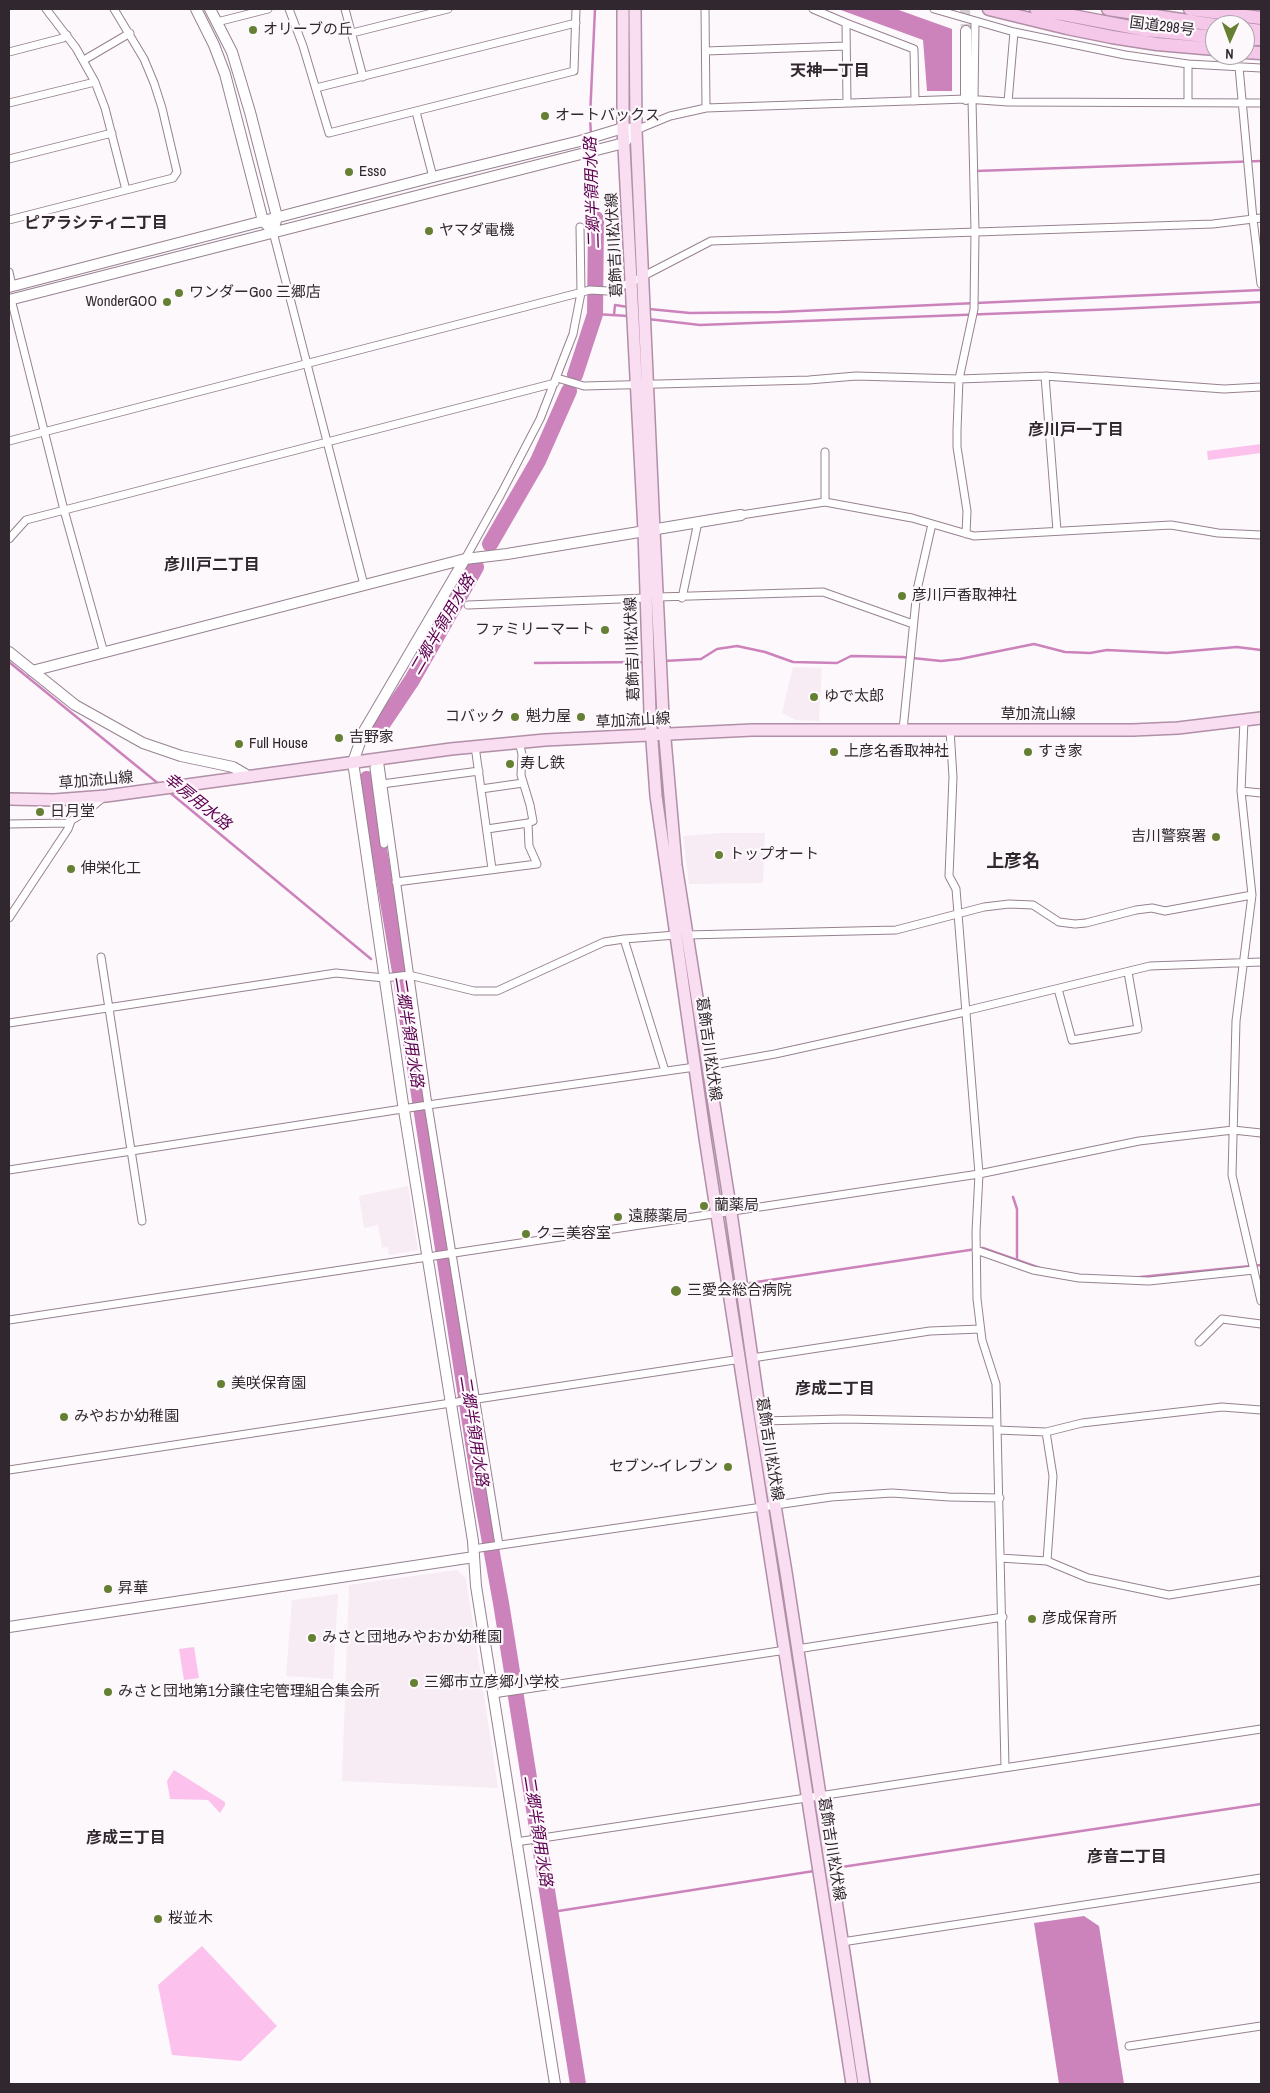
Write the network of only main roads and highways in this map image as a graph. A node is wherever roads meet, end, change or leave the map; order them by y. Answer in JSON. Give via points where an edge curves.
{"nodes":[{"id":1,"x":623,"y":9,"type":"edge"},
{"id":2,"x":635,"y":9,"type":"edge"},
{"id":3,"x":989,"y":9,"type":"edge"},
{"id":4,"x":1036,"y":9,"type":"edge"},
{"id":5,"x":1108,"y":9,"type":"edge"},
{"id":6,"x":1190,"y":9,"type":"edge"},
{"id":7,"x":1261,"y":18,"type":"edge"},
{"id":8,"x":1205,"y":24,"type":"edge"},
{"id":9,"x":1205,"y":35,"type":"edge"},
{"id":10,"x":1205,"y":49,"type":"edge"},
{"id":11,"x":642,"y":385,"type":"junction"},
{"id":12,"x":652,"y":598,"type":"junction"},
{"id":13,"x":1261,"y":718,"type":"edge"},
{"id":14,"x":664,"y":734,"type":"junction"},
{"id":15,"x":651,"y":735,"type":"junction"},
{"id":16,"x":9,"y":799,"type":"edge"},
{"id":17,"x":681,"y":935,"type":"junction"},
{"id":18,"x":701,"y":1066,"type":"junction"},
{"id":19,"x":746,"y":1358,"type":"junction"},
{"id":20,"x":791,"y":1649,"type":"junction"},
{"id":21,"x":852,"y":2084,"type":"edge"},
{"id":22,"x":864,"y":2084,"type":"edge"}],
"edges":[{"from":1,"to":11,"type":"main road","name":"葛飾吉川松伏線","via":[[623,128]]},
{"from":2,"to":11,"type":"main road","name":"葛飾吉川松伏線"},
{"from":3,"to":10,"type":"highway","name":"国道298号","via":[[1112,37]]},
{"from":4,"to":9,"type":"highway","via":[[1120,26]]},
{"from":5,"to":8,"type":"highway"},
{"from":6,"to":7,"type":"highway"},
{"from":11,"to":12,"type":"main road","name":"葛飾吉川松伏線"},
{"from":12,"to":14,"type":"main road","name":"葛飾吉川松伏線"},
{"from":12,"to":15,"type":"main road","name":"葛飾吉川松伏線"},
{"from":13,"to":14,"type":"main road","name":"草加流山線","via":[[1134,730],[752,730]]},
{"from":14,"to":15,"type":"main road","name":"草加流山線"},
{"from":14,"to":17,"type":"main road","name":"葛飾吉川松伏線"},
{"from":15,"to":16,"type":"main road","name":"草加流山線","via":[[475,746],[376,763],[353,762],[106,796]]},
{"from":15,"to":17,"type":"main road","name":"葛飾吉川松伏線","via":[[660,832]]},
{"from":17,"to":18,"type":"main road","name":"葛飾吉川松伏線"},
{"from":18,"to":19,"type":"main road","name":"葛飾吉川松伏線","via":[[730,1212]]},
{"from":18,"to":19,"type":"main road","name":"葛飾吉川松伏線","via":[[717,1214]]},
{"from":19,"to":20,"type":"main road","name":"葛飾吉川松伏線","via":[[763,1506]]},
{"from":19,"to":20,"type":"main road","name":"葛飾吉川松伏線","via":[[761,1420],[775,1504]]},
{"from":20,"to":21,"type":"main road","name":"葛飾吉川松伏線","via":[[808,1798]]},
{"from":20,"to":22,"type":"main road","name":"葛飾吉川松伏線","via":[[820,1796]]}]}
